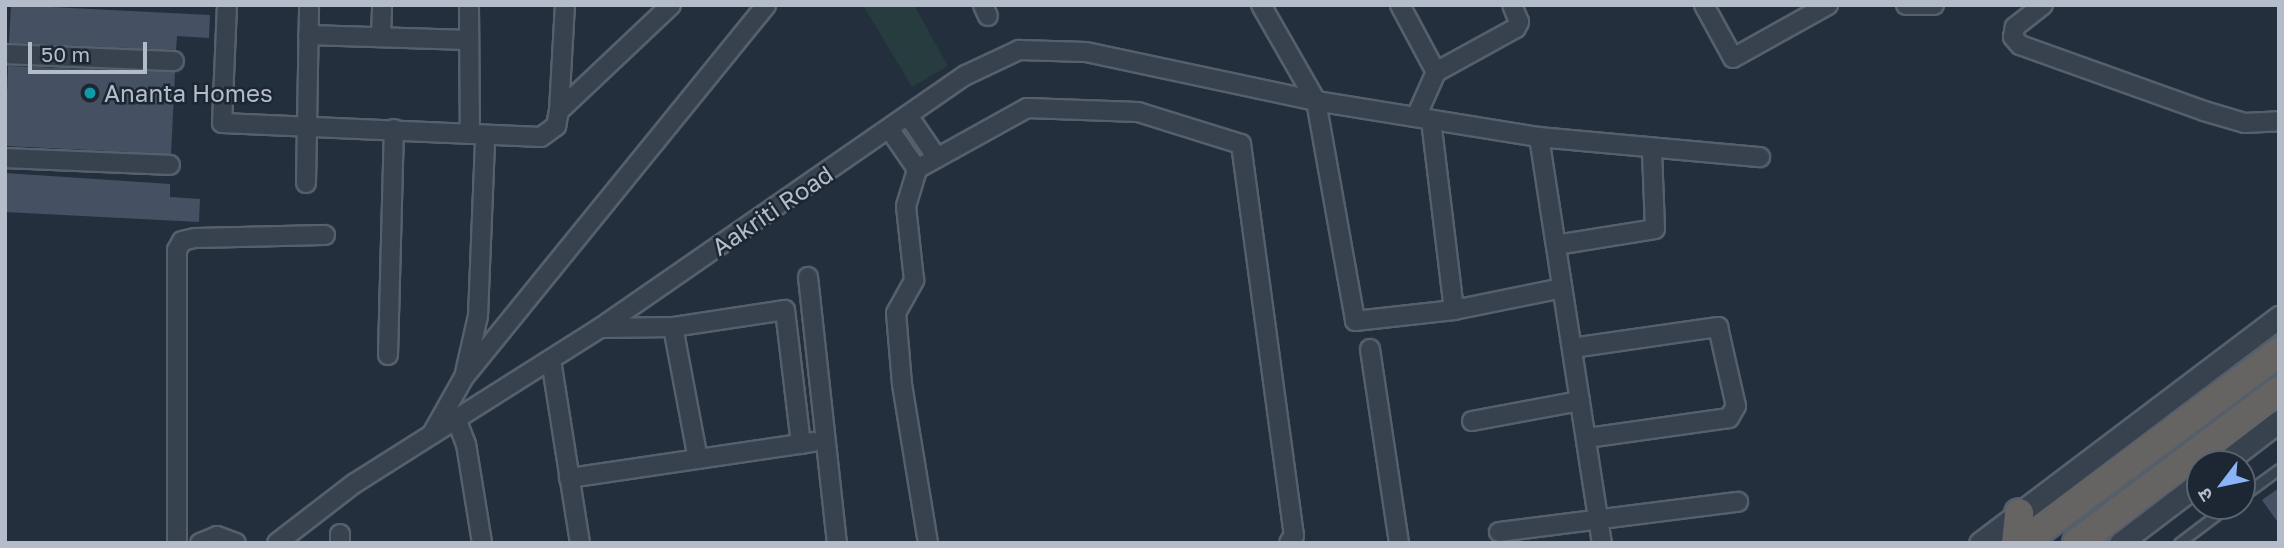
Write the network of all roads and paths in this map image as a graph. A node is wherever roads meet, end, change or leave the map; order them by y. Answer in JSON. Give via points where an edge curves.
{"nodes":[{"id":1,"x":227,"y":5,"type":"edge"},
{"id":2,"x":309,"y":5,"type":"edge"},
{"id":3,"x":382,"y":5,"type":"edge"},
{"id":4,"x":470,"y":5,"type":"edge"},
{"id":5,"x":565,"y":5,"type":"edge"},
{"id":6,"x":671,"y":5,"type":"edge"},
{"id":7,"x":766,"y":5,"type":"edge"},
{"id":8,"x":1261,"y":5,"type":"edge"},
{"id":9,"x":1400,"y":5,"type":"edge"},
{"id":10,"x":1512,"y":5,"type":"edge"},
{"id":11,"x":1704,"y":5,"type":"edge"},
{"id":12,"x":1828,"y":5,"type":"edge"},
{"id":13,"x":1906,"y":5,"type":"edge"},
{"id":14,"x":1934,"y":5,"type":"edge"},
{"id":15,"x":2043,"y":5,"type":"edge"},
{"id":16,"x":308,"y":35,"type":"junction"},
{"id":17,"x":381,"y":37,"type":"junction"},
{"id":18,"x":470,"y":40,"type":"junction"},
{"id":19,"x":5,"y":54,"type":"edge"},
{"id":20,"x":174,"y":61,"type":"dead end"},
{"id":21,"x":1436,"y":72,"type":"junction"},
{"id":22,"x":1316,"y":101,"type":"junction"},
{"id":23,"x":559,"y":111,"type":"junction"},
{"id":24,"x":908,"y":117,"type":"junction"},
{"id":25,"x":1423,"y":118,"type":"junction"},
{"id":26,"x":2279,"y":121,"type":"edge"},
{"id":27,"x":308,"y":126,"type":"junction"},
{"id":28,"x":394,"y":128,"type":"junction"},
{"id":29,"x":890,"y":130,"type":"junction"},
{"id":30,"x":470,"y":134,"type":"junction"},
{"id":31,"x":1539,"y":137,"type":"junction"},
{"id":32,"x":485,"y":144,"type":"dead end"},
{"id":33,"x":1653,"y":150,"type":"junction"},
{"id":34,"x":935,"y":155,"type":"junction"},
{"id":35,"x":1760,"y":157,"type":"dead end"},
{"id":36,"x":5,"y":158,"type":"edge"},
{"id":37,"x":170,"y":165,"type":"dead end"},
{"id":38,"x":917,"y":169,"type":"junction"},
{"id":39,"x":306,"y":183,"type":"dead end"},
{"id":40,"x":325,"y":235,"type":"dead end"},
{"id":41,"x":1556,"y":245,"type":"junction"},
{"id":42,"x":808,"y":277,"type":"dead end"},
{"id":43,"x":1562,"y":288,"type":"junction"},
{"id":44,"x":1454,"y":310,"type":"junction"},
{"id":45,"x":2279,"y":317,"type":"edge"},
{"id":46,"x":673,"y":327,"type":"junction"},
{"id":47,"x":600,"y":328,"type":"junction"},
{"id":48,"x":1572,"y":348,"type":"junction"},
{"id":49,"x":1370,"y":349,"type":"dead end"},
{"id":50,"x":2279,"y":352,"type":"edge"},
{"id":51,"x":387,"y":355,"type":"dead end"},
{"id":52,"x":551,"y":360,"type":"junction"},
{"id":53,"x":464,"y":377,"type":"junction"},
{"id":54,"x":2279,"y":391,"type":"edge"},
{"id":55,"x":1580,"y":401,"type":"junction"},
{"id":56,"x":457,"y":421,"type":"junction"},
{"id":57,"x":1472,"y":421,"type":"dead end"},
{"id":58,"x":2279,"y":421,"type":"edge"},
{"id":59,"x":431,"y":437,"type":"junction"},
{"id":60,"x":1586,"y":438,"type":"junction"},
{"id":61,"x":827,"y":440,"type":"junction"},
{"id":62,"x":801,"y":444,"type":"junction"},
{"id":63,"x":2241,"y":450,"type":"edge"},
{"id":64,"x":698,"y":459,"type":"junction"},
{"id":65,"x":2279,"y":469,"type":"edge"},
{"id":66,"x":569,"y":478,"type":"junction"},
{"id":67,"x":2256,"y":486,"type":"edge"},
{"id":68,"x":2186,"y":493,"type":"edge"},
{"id":69,"x":1738,"y":502,"type":"dead end"},
{"id":70,"x":2019,"y":513,"type":"junction"},
{"id":71,"x":1598,"y":519,"type":"junction"},
{"id":72,"x":2209,"y":520,"type":"edge"},
{"id":73,"x":1499,"y":532,"type":"dead end"},
{"id":74,"x":177,"y":543,"type":"edge"},
{"id":75,"x":200,"y":543,"type":"edge"},
{"id":76,"x":236,"y":543,"type":"edge"},
{"id":77,"x":277,"y":543,"type":"edge"},
{"id":78,"x":482,"y":543,"type":"edge"},
{"id":79,"x":580,"y":543,"type":"edge"},
{"id":80,"x":837,"y":543,"type":"edge"},
{"id":81,"x":928,"y":543,"type":"edge"},
{"id":82,"x":1289,"y":543,"type":"edge"},
{"id":83,"x":1399,"y":543,"type":"edge"},
{"id":84,"x":1602,"y":543,"type":"edge"},
{"id":85,"x":1980,"y":543,"type":"edge"},
{"id":86,"x":2016,"y":543,"type":"edge"},
{"id":87,"x":2022,"y":543,"type":"edge"},
{"id":88,"x":2077,"y":543,"type":"edge"},
{"id":89,"x":2120,"y":543,"type":"edge"},
{"id":90,"x":2179,"y":543,"type":"edge"}],
"edges":[{"from":1,"to":27,"type":"street","via":[[222,123]]},
{"from":2,"to":16,"type":"street"},
{"from":3,"to":17,"type":"street"},
{"from":4,"to":18,"type":"street"},
{"from":5,"to":23,"type":"street"},
{"from":6,"to":23,"type":"street"},
{"from":7,"to":53,"type":"street"},
{"from":8,"to":22,"type":"street"},
{"from":9,"to":21,"type":"street"},
{"from":10,"to":21,"type":"street","via":[[1519,22],[1516,28]]},
{"from":11,"to":12,"type":"street","via":[[1733,58]]},
{"from":13,"to":14,"type":"street"},
{"from":15,"to":26,"type":"street","via":[[2015,27],[2013,37],[2020,45],[2204,111],[2245,123]]},
{"from":16,"to":17,"type":"street"},
{"from":16,"to":27,"type":"street"},
{"from":17,"to":18,"type":"street"},
{"from":18,"to":30,"type":"street"},
{"from":19,"to":20,"type":"street"},
{"from":21,"to":25,"type":"street"},
{"from":22,"to":24,"type":"street","name":"Aakriti Road","via":[[1086,52],[1019,50],[966,75]]},
{"from":22,"to":25,"type":"street","name":"Aakriti Road"},
{"from":22,"to":44,"type":"street","via":[[1355,321]]},
{"from":23,"to":30,"type":"street","via":[[556,126],[541,137]]},
{"from":24,"to":29,"type":"street","name":"Aakriti Road"},
{"from":24,"to":34,"type":"street"},
{"from":25,"to":31,"type":"street","name":"Aakriti Road"},
{"from":25,"to":44,"type":"street"},
{"from":27,"to":28,"type":"street"},
{"from":27,"to":39,"type":"street"},
{"from":28,"to":30,"type":"street"},
{"from":28,"to":51,"type":"street"},
{"from":29,"to":38,"type":"street"},
{"from":29,"to":47,"type":"street","name":"Aakriti Road"},
{"from":31,"to":33,"type":"street","name":"Aakriti Road"},
{"from":31,"to":41,"type":"street"},
{"from":32,"to":53,"type":"street","via":[[478,316]]},
{"from":33,"to":35,"type":"street","name":"Aakriti Road"},
{"from":33,"to":41,"type":"street","via":[[1656,229]]},
{"from":34,"to":38,"type":"street"},
{"from":34,"to":82,"type":"street","via":[[1027,108],[1138,112],[1241,144],[1294,535]]},
{"from":36,"to":37,"type":"street"},
{"from":38,"to":81,"type":"street","via":[[905,215],[914,280],[896,313],[902,384]]},
{"from":40,"to":74,"type":"street","via":[[195,238],[182,241],[177,250]]},
{"from":41,"to":43,"type":"street"},
{"from":42,"to":61,"type":"street"},
{"from":43,"to":44,"type":"street"},
{"from":43,"to":48,"type":"street"},
{"from":45,"to":70,"type":"street"},
{"from":46,"to":47,"type":"street"},
{"from":46,"to":62,"type":"street","via":[[785,310]]},
{"from":46,"to":64,"type":"street"},
{"from":47,"to":52,"type":"street","name":"Aakriti Road"},
{"from":48,"to":55,"type":"street"},
{"from":48,"to":60,"type":"street","via":[[1718,327],[1736,406],[1729,418]]},
{"from":49,"to":83,"type":"street"},
{"from":50,"to":87,"type":"highway"},
{"from":52,"to":56,"type":"street","name":"Aakriti Road"},
{"from":52,"to":66,"type":"street"},
{"from":53,"to":59,"type":"street"},
{"from":54,"to":88,"type":"highway"},
{"from":55,"to":57,"type":"street"},
{"from":55,"to":60,"type":"street"},
{"from":56,"to":59,"type":"street","name":"Aakriti Road"},
{"from":56,"to":78,"type":"street","via":[[466,444]]},
{"from":58,"to":63,"type":"street"},
{"from":59,"to":77,"type":"street","name":"Aakriti Road","via":[[355,483]]},
{"from":60,"to":71,"type":"street"},
{"from":61,"to":62,"type":"street"},
{"from":61,"to":80,"type":"street"},
{"from":62,"to":64,"type":"street"},
{"from":64,"to":66,"type":"street"},
{"from":65,"to":67,"type":"lane"},
{"from":66,"to":79,"type":"street"},
{"from":68,"to":89,"type":"street"},
{"from":69,"to":71,"type":"street"},
{"from":70,"to":85,"type":"street"},
{"from":70,"to":86,"type":"highway"},
{"from":71,"to":73,"type":"street"},
{"from":71,"to":84,"type":"street"},
{"from":72,"to":90,"type":"lane"},
{"from":75,"to":76,"type":"street","via":[[217,536]]}]}
